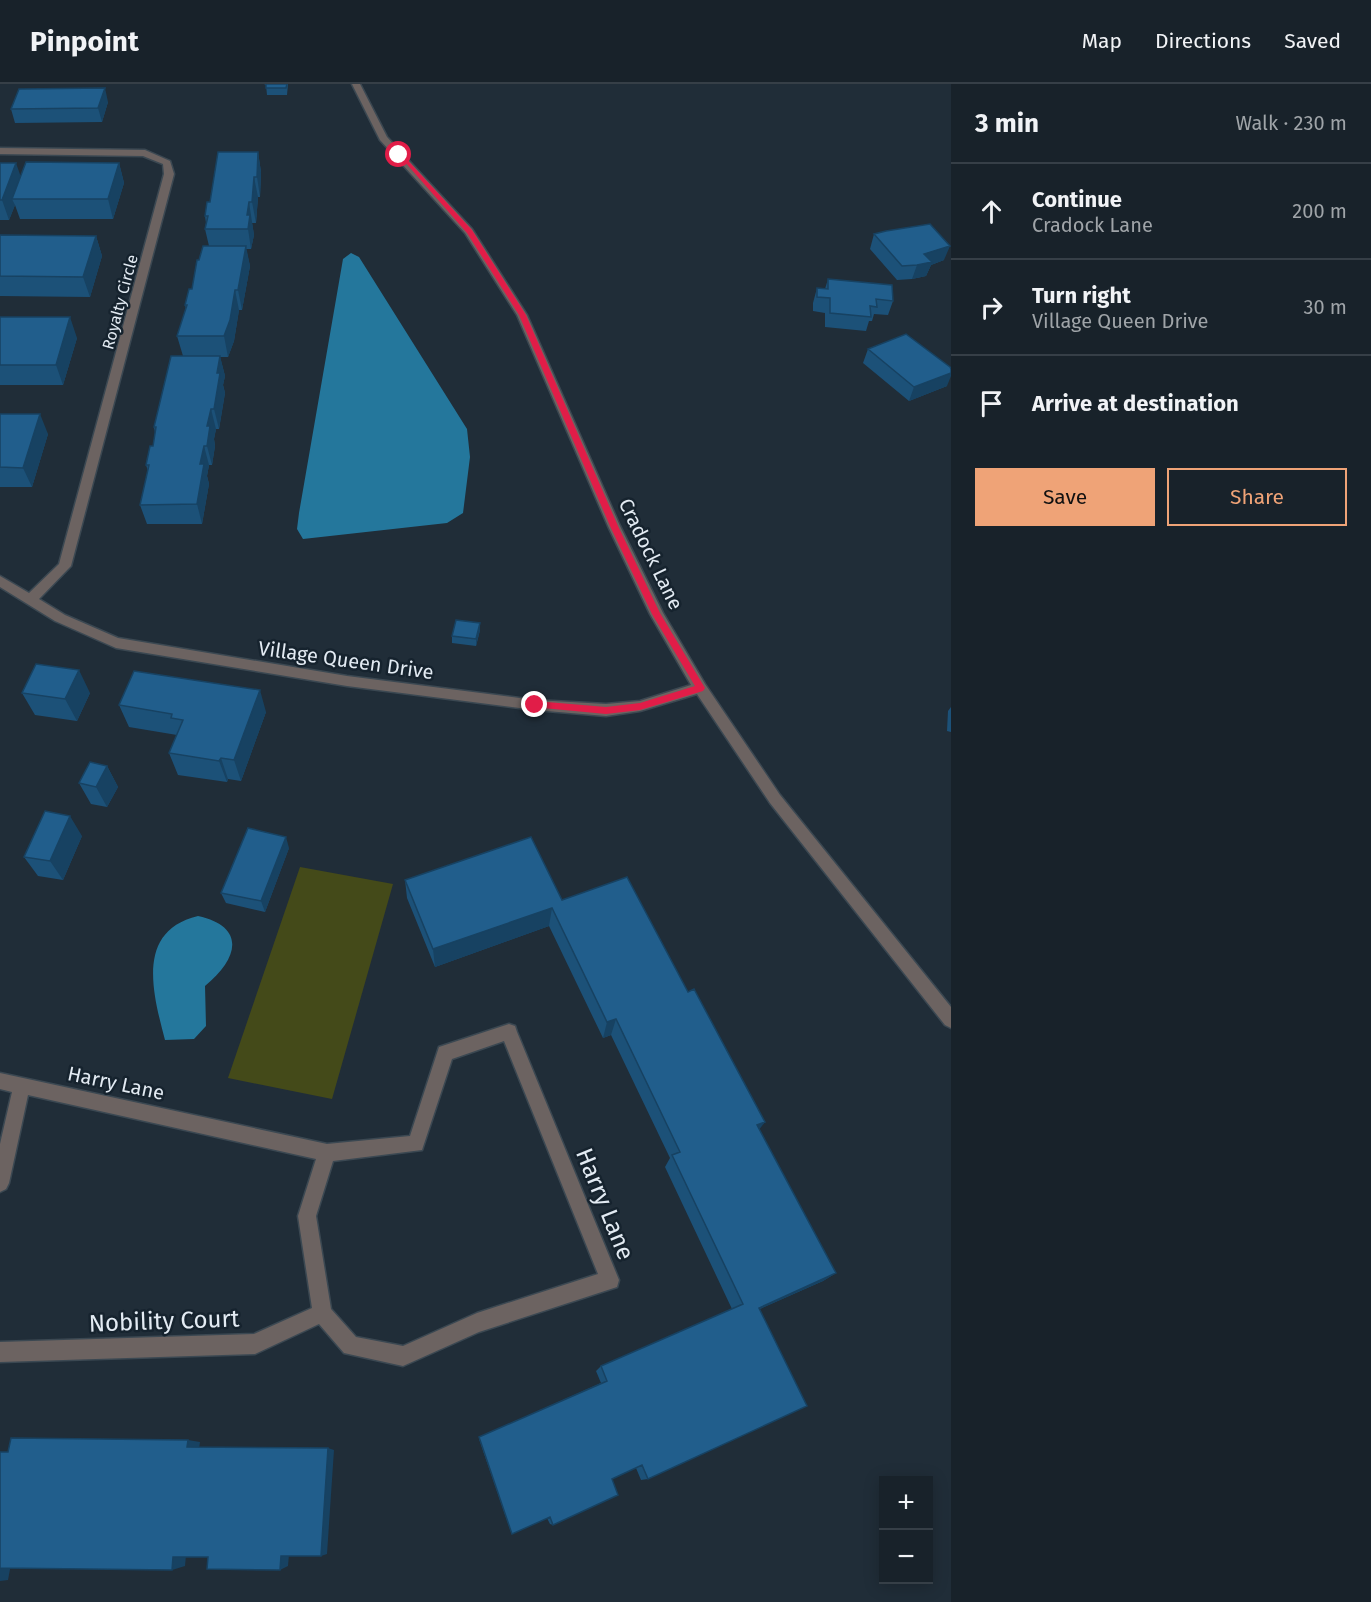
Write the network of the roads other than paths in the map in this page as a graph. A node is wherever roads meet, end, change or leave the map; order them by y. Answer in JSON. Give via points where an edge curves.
{"nodes":[{"id":1,"x":356,"y":84,"type":"edge"},
{"id":2,"x":0,"y":151,"type":"edge"},
{"id":3,"x":0,"y":581,"type":"edge"},
{"id":4,"x":31,"y":599,"type":"junction"},
{"id":5,"x":700,"y":688,"type":"junction"},
{"id":6,"x":951,"y":1020,"type":"edge"},
{"id":7,"x":0,"y":1081,"type":"edge"},
{"id":8,"x":22,"y":1085,"type":"junction"},
{"id":9,"x":327,"y":1153,"type":"junction"},
{"id":10,"x":0,"y":1183,"type":"edge"},
{"id":11,"x":322,"y":1313,"type":"junction"},
{"id":12,"x":0,"y":1352,"type":"edge"}],
"edges":[{"from":1,"to":5,"type":"street","name":"Cradock Lane","via":[[383,138],[469,231],[522,315],[614,526],[657,614]]},
{"from":2,"to":4,"type":"street","name":"Royalty Circle","via":[[145,153],[167,163],[169,174],[65,567]]},
{"from":3,"to":4,"type":"street","name":"Village Queen Drive"},
{"from":4,"to":5,"type":"street","name":"Village Queen Drive","via":[[60,618],[116,643],[347,681],[606,710],[640,706]]},
{"from":5,"to":6,"type":"street","name":"Cradock Lane","via":[[774,799]]},
{"from":7,"to":8,"type":"street","name":"Harry Lane"},
{"from":8,"to":9,"type":"street","name":"Harry Lane"},
{"from":8,"to":10,"type":"street"},
{"from":9,"to":11,"type":"street","via":[[307,1216]]},
{"from":9,"to":11,"type":"street","name":"Harry Lane","via":[[416,1144],[445,1053],[509,1032],[610,1280],[477,1323],[403,1356],[351,1346]]},
{"from":11,"to":12,"type":"street","name":"Nobility Court","via":[[255,1344]]}]}
